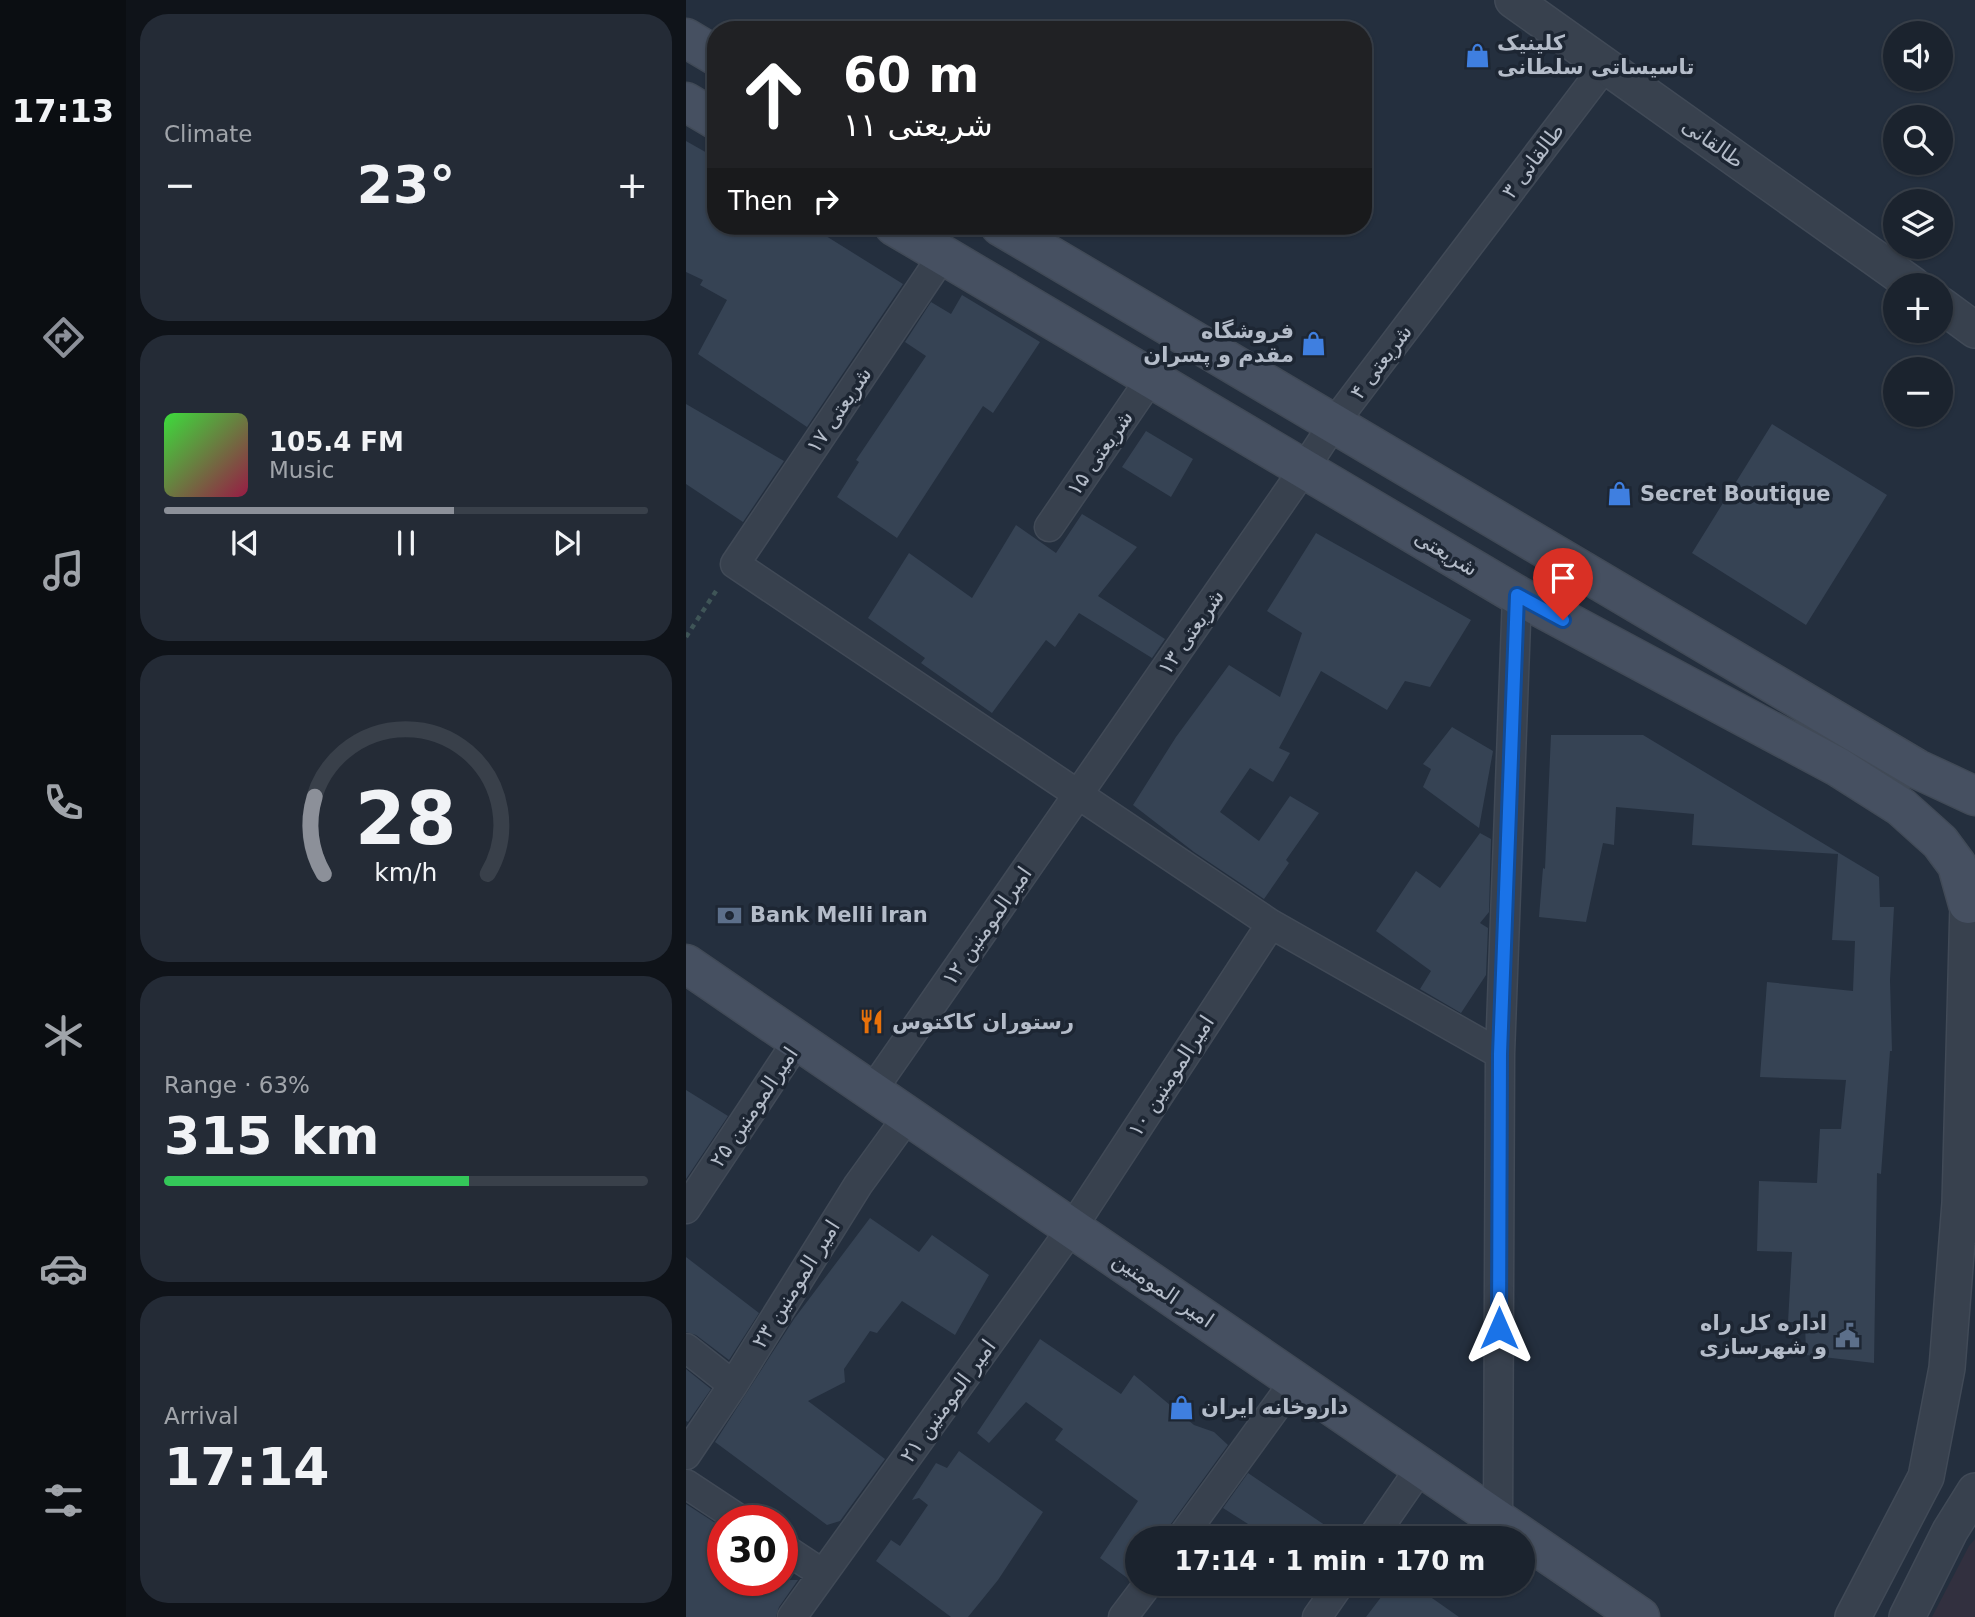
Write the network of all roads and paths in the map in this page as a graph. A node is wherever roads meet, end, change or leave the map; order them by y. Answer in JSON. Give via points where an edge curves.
{"nodes":[{"id":1,"x":1513,"y":0,"type":"edge"},
{"id":2,"x":686,"y":38,"type":"edge"},
{"id":3,"x":707,"y":51,"type":"edge"},
{"id":4,"x":1605,"y":66,"type":"junction"},
{"id":5,"x":686,"y":103,"type":"edge"},
{"id":6,"x":707,"y":115,"type":"edge"},
{"id":7,"x":909,"y":235,"type":"edge"},
{"id":8,"x":1015,"y":235,"type":"edge"},
{"id":9,"x":943,"y":255,"type":"junction"},
{"id":10,"x":1461,"y":257,"type":"joint"},
{"id":11,"x":1896,"y":273,"type":"edge"},
{"id":12,"x":1953,"y":314,"type":"edge"},
{"id":13,"x":1975,"y":330,"type":"edge"},
{"id":14,"x":1151,"y":378,"type":"junction"},
{"id":15,"x":1334,"y":424,"type":"junction"},
{"id":16,"x":1304,"y":469,"type":"junction"},
{"id":17,"x":1049,"y":527,"type":"dead end"},
{"id":18,"x":734,"y":564,"type":"junction"},
{"id":19,"x":1517,"y":595,"type":"junction"},
{"id":20,"x":686,"y":637,"type":"edge"},
{"id":21,"x":1917,"y":769,"type":"junction"},
{"id":22,"x":1078,"y":795,"type":"junction"},
{"id":23,"x":1975,"y":796,"type":"edge"},
{"id":24,"x":1901,"y":807,"type":"junction"},
{"id":25,"x":1972,"y":897,"type":"edge"},
{"id":26,"x":1271,"y":924,"type":"junction"},
{"id":27,"x":686,"y":964,"type":"edge"},
{"id":28,"x":798,"y":1040,"type":"junction"},
{"id":29,"x":1500,"y":1054,"type":"junction"},
{"id":30,"x":872,"y":1091,"type":"junction"},
{"id":31,"x":908,"y":1116,"type":"junction"},
{"id":32,"x":1960,"y":1203,"type":"junction"},
{"id":33,"x":686,"y":1209,"type":"edge"},
{"id":34,"x":1072,"y":1228,"type":"junction"},
{"id":35,"x":1975,"y":1237,"type":"edge"},
{"id":36,"x":686,"y":1348,"type":"edge"},
{"id":37,"x":1295,"y":1381,"type":"junction"},
{"id":38,"x":733,"y":1385,"type":"junction"},
{"id":39,"x":686,"y":1455,"type":"edge"},
{"id":40,"x":1421,"y":1467,"type":"junction"},
{"id":41,"x":686,"y":1483,"type":"edge"},
{"id":42,"x":1975,"y":1491,"type":"edge"},
{"id":43,"x":718,"y":1505,"type":"edge"},
{"id":44,"x":1498,"y":1520,"type":"junction"},
{"id":45,"x":1190,"y":1526,"type":"edge"},
{"id":46,"x":1380,"y":1526,"type":"edge"},
{"id":47,"x":798,"y":1558,"type":"edge"},
{"id":48,"x":823,"y":1574,"type":"junction"},
{"id":49,"x":1138,"y":1596,"type":"edge"},
{"id":50,"x":1332,"y":1596,"type":"edge"},
{"id":51,"x":1623,"y":1612,"type":"edge"},
{"id":52,"x":792,"y":1617,"type":"edge"},
{"id":53,"x":1123,"y":1617,"type":"edge"},
{"id":54,"x":1317,"y":1617,"type":"edge"},
{"id":55,"x":1853,"y":1617,"type":"edge"},
{"id":56,"x":1908,"y":1617,"type":"edge"}],
"edges":[{"from":1,"to":4,"type":"street","name":"طالقانی"},
{"from":2,"to":3,"type":"main road"},
{"from":4,"to":10,"type":"street","name":"طالقانی ۳"},
{"from":4,"to":11,"type":"street","name":"طالقانی"},
{"from":5,"to":6,"type":"main road"},
{"from":7,"to":9,"type":"main road","name":"شریعتی"},
{"from":8,"to":15,"type":"main road"},
{"from":9,"to":14,"type":"main road","name":"شریعتی"},
{"from":9,"to":18,"type":"street","name":"شریعتی ۱۷"},
{"from":10,"to":15,"type":"street","name":"شریعتی ۴"},
{"from":12,"to":13,"type":"street"},
{"from":14,"to":16,"type":"main road","name":"شریعتی"},
{"from":14,"to":17,"type":"street","name":"شریعتی ۱۵"},
{"from":15,"to":16,"type":"street","name":"شریعتی ۴"},
{"from":15,"to":21,"type":"main road"},
{"from":16,"to":19,"type":"main road","name":"شریعتی"},
{"from":16,"to":22,"type":"street","name":"شریعتی ۱۳"},
{"from":18,"to":20,"type":"path"},
{"from":18,"to":22,"type":"street"},
{"from":19,"to":24,"type":"main road","name":"شریعتی","via":[[1838,767]]},
{"from":19,"to":29,"type":"street"},
{"from":21,"to":23,"type":"main road"},
{"from":21,"to":24,"type":"main road"},
{"from":22,"to":26,"type":"street"},
{"from":22,"to":30,"type":"street","name":"امیرالمومنین ۱۲"},
{"from":24,"to":25,"type":"main road","name":"شریعتی","via":[[1940,842]]},
{"from":25,"to":32,"type":"street"},
{"from":26,"to":29,"type":"street"},
{"from":26,"to":34,"type":"street","name":"امیرالمومنین ۱۰"},
{"from":27,"to":28,"type":"main road","name":"امیر المومنین"},
{"from":28,"to":30,"type":"main road","name":"امیر المومنین"},
{"from":28,"to":33,"type":"street","name":"امیرالمومنین ۲۵"},
{"from":29,"to":44,"type":"street"},
{"from":30,"to":31,"type":"main road","name":"امیر المومنین"},
{"from":31,"to":34,"type":"main road","name":"امیر المومنین"},
{"from":31,"to":38,"type":"street","name":"امیر المومنین ۲۳","via":[[858,1185]]},
{"from":32,"to":35,"type":"street"},
{"from":32,"to":55,"type":"street","via":[[1947,1368],[1926,1477]]},
{"from":34,"to":37,"type":"main road","name":"امیر المومنین"},
{"from":34,"to":48,"type":"street","name":"امیر المومنین ۲۱"},
{"from":36,"to":38,"type":"street"},
{"from":37,"to":40,"type":"main road","name":"امیر المومنین"},
{"from":37,"to":45,"type":"street"},
{"from":38,"to":39,"type":"street","name":"امیر المومنین ۲۳"},
{"from":40,"to":44,"type":"main road","name":"امیر المومنین"},
{"from":40,"to":46,"type":"street"},
{"from":41,"to":43,"type":"street"},
{"from":42,"to":56,"type":"street"},
{"from":44,"to":51,"type":"main road","name":"امیر المومنین"},
{"from":47,"to":48,"type":"street"},
{"from":48,"to":52,"type":"street","name":"امیر المومنین ۲۱"},
{"from":49,"to":53,"type":"street"},
{"from":50,"to":54,"type":"street"}]}
